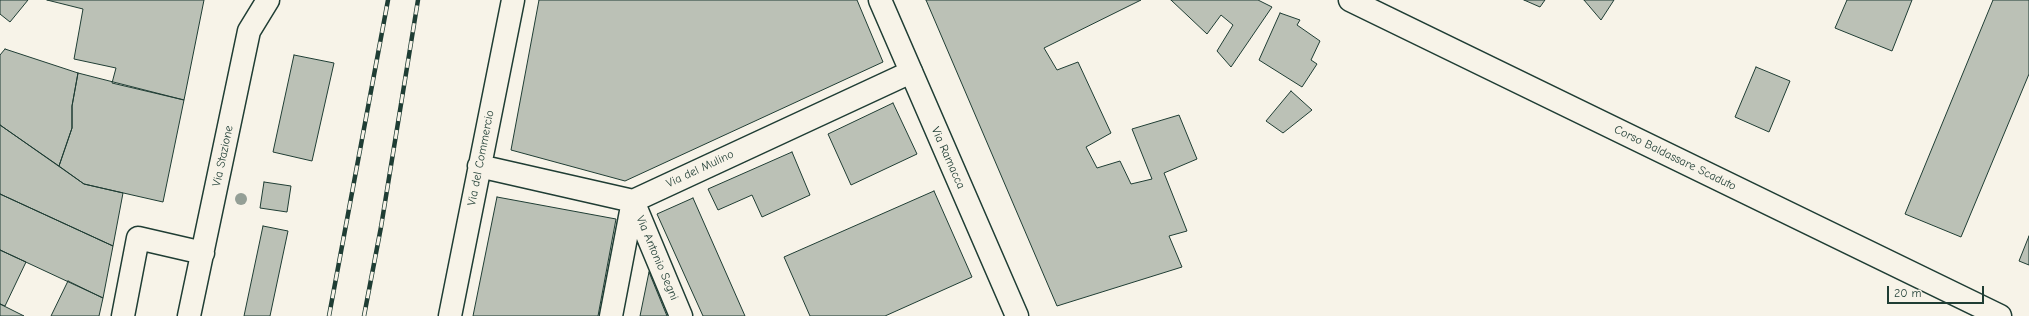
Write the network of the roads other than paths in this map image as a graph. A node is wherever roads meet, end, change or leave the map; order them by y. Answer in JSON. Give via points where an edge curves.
{"nodes":[{"id":1,"x":268,"y":0,"type":"edge"},
{"id":2,"x":513,"y":0,"type":"edge"},
{"id":3,"x":880,"y":0,"type":"edge"},
{"id":4,"x":1350,"y":0,"type":"edge"},
{"id":5,"x":910,"y":72,"type":"junction"},
{"id":6,"x":479,"y":166,"type":"junction"},
{"id":7,"x":633,"y":201,"type":"junction"},
{"id":8,"x":203,"y":253,"type":"junction"},
{"id":9,"x":123,"y":316,"type":"edge"},
{"id":10,"x":189,"y":316,"type":"edge"},
{"id":11,"x":450,"y":316,"type":"edge"},
{"id":12,"x":611,"y":316,"type":"edge"},
{"id":13,"x":681,"y":316,"type":"edge"},
{"id":14,"x":1017,"y":316,"type":"edge"},
{"id":15,"x":2000,"y":316,"type":"edge"}],
"edges":[{"from":1,"to":8,"type":"street","name":"Via Stazione","via":[[249,31]]},
{"from":2,"to":6,"type":"street","name":"Via del Commercio"},
{"from":3,"to":5,"type":"street","name":"Via Ramacca"},
{"from":4,"to":15,"type":"street","name":"Corso Baldassare Scaduto"},
{"from":5,"to":7,"type":"street","name":"Via del Mulino"},
{"from":5,"to":14,"type":"street","name":"Via Ramacca"},
{"from":6,"to":7,"type":"street"},
{"from":6,"to":11,"type":"street","name":"Via del Commercio"},
{"from":7,"to":12,"type":"street"},
{"from":7,"to":13,"type":"street","name":"Via Antonio Segni"},
{"from":8,"to":9,"type":"street","via":[[138,238]]},
{"from":8,"to":10,"type":"street","name":"Via Stazione"}]}
